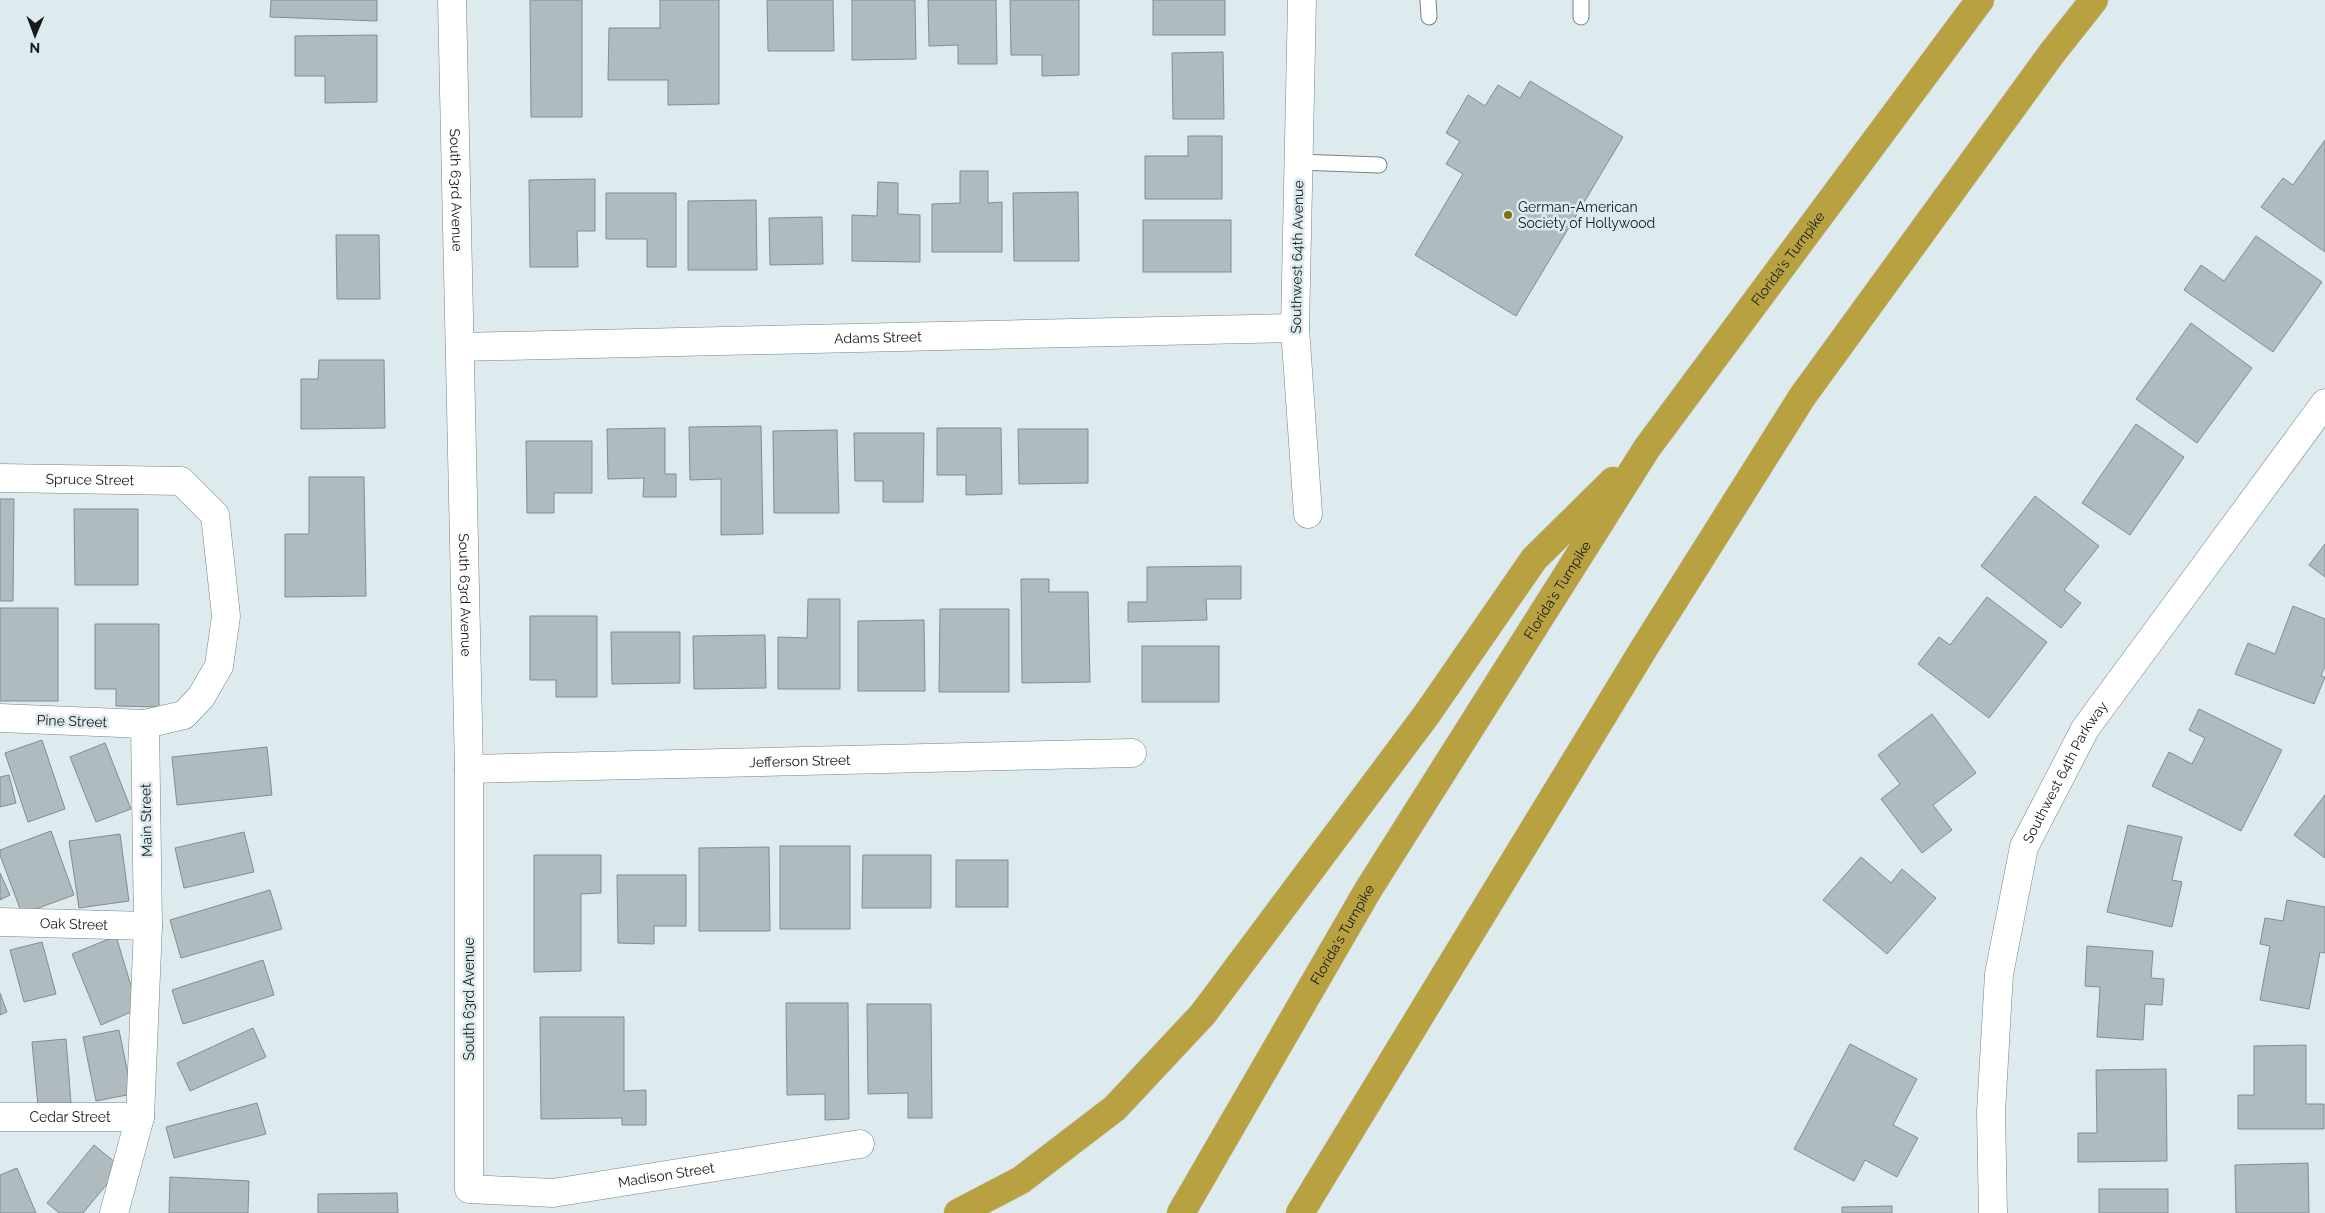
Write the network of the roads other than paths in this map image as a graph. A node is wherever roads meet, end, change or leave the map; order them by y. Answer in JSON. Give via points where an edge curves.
{"nodes":[{"id":1,"x":452,"y":0,"type":"edge"},
{"id":2,"x":1302,"y":0,"type":"edge"},
{"id":3,"x":1428,"y":0,"type":"edge"},
{"id":4,"x":1582,"y":0,"type":"edge"},
{"id":5,"x":1980,"y":0,"type":"edge"},
{"id":6,"x":2094,"y":0,"type":"edge"},
{"id":7,"x":1429,"y":16,"type":"dead end"},
{"id":8,"x":1581,"y":17,"type":"dead end"},
{"id":9,"x":1298,"y":162,"type":"junction"},
{"id":10,"x":1379,"y":165,"type":"dead end"},
{"id":11,"x":1295,"y":328,"type":"junction"},
{"id":12,"x":460,"y":346,"type":"junction"},
{"id":13,"x":2325,"y":403,"type":"edge"},
{"id":14,"x":1647,"y":448,"type":"junction"},
{"id":15,"x":0,"y":478,"type":"edge"},
{"id":16,"x":1308,"y":514,"type":"dead end"},
{"id":17,"x":0,"y":718,"type":"edge"},
{"id":18,"x":145,"y":724,"type":"junction"},
{"id":19,"x":1132,"y":753,"type":"dead end"},
{"id":20,"x":469,"y":770,"type":"junction"},
{"id":21,"x":0,"y":922,"type":"edge"},
{"id":22,"x":148,"y":926,"type":"junction"},
{"id":23,"x":0,"y":1117,"type":"edge"},
{"id":24,"x":140,"y":1117,"type":"junction"},
{"id":25,"x":860,"y":1144,"type":"dead end"},
{"id":26,"x":469,"y":1189,"type":"joint"},
{"id":27,"x":114,"y":1213,"type":"edge"},
{"id":28,"x":958,"y":1213,"type":"edge"},
{"id":29,"x":1181,"y":1213,"type":"edge"},
{"id":30,"x":1300,"y":1213,"type":"edge"},
{"id":31,"x":1993,"y":1213,"type":"edge"}],
"edges":[{"from":1,"to":12,"type":"street","name":"South 63rd Avenue"},
{"from":2,"to":9,"type":"street","name":"Southwest 64th Avenue"},
{"from":3,"to":7,"type":"lane"},
{"from":4,"to":8,"type":"lane"},
{"from":5,"to":14,"type":"highway","name":"Florida's Turnpike"},
{"from":6,"to":30,"type":"highway","via":[[1802,397]]},
{"from":9,"to":10,"type":"lane"},
{"from":9,"to":11,"type":"street","name":"Southwest 64th Avenue"},
{"from":11,"to":12,"type":"street","name":"Adams Street"},
{"from":11,"to":16,"type":"street","name":"Southwest 64th Avenue"},
{"from":12,"to":20,"type":"street","name":"South 63rd Avenue"},
{"from":13,"to":31,"type":"street","name":"Southwest 64th Parkway","via":[[2085,730],[2024,847],[1999,974],[1992,1112]]},
{"from":14,"to":28,"type":"highway","via":[[1534,559],[1427,714],[1203,1014],[1115,1108],[1021,1180]]},
{"from":14,"to":29,"type":"highway","name":"Florida's Turnpike","via":[[1368,890]]},
{"from":15,"to":18,"type":"street","name":"Spruce Street","via":[[180,481],[215,515],[226,616],[218,666],[201,697],[184,715]]},
{"from":17,"to":18,"type":"street","name":"Pine Street"},
{"from":18,"to":22,"type":"street","name":"Main Street"},
{"from":19,"to":20,"type":"street","name":"Jefferson Street"},
{"from":20,"to":26,"type":"street","name":"South 63rd Avenue"},
{"from":21,"to":22,"type":"street","name":"Oak Street"},
{"from":22,"to":24,"type":"street","name":"Main Street"},
{"from":23,"to":24,"type":"street","name":"Cedar Street"},
{"from":24,"to":27,"type":"street","name":"Main Street"},
{"from":25,"to":26,"type":"street","name":"Madison Street","via":[[553,1193]]}]}
